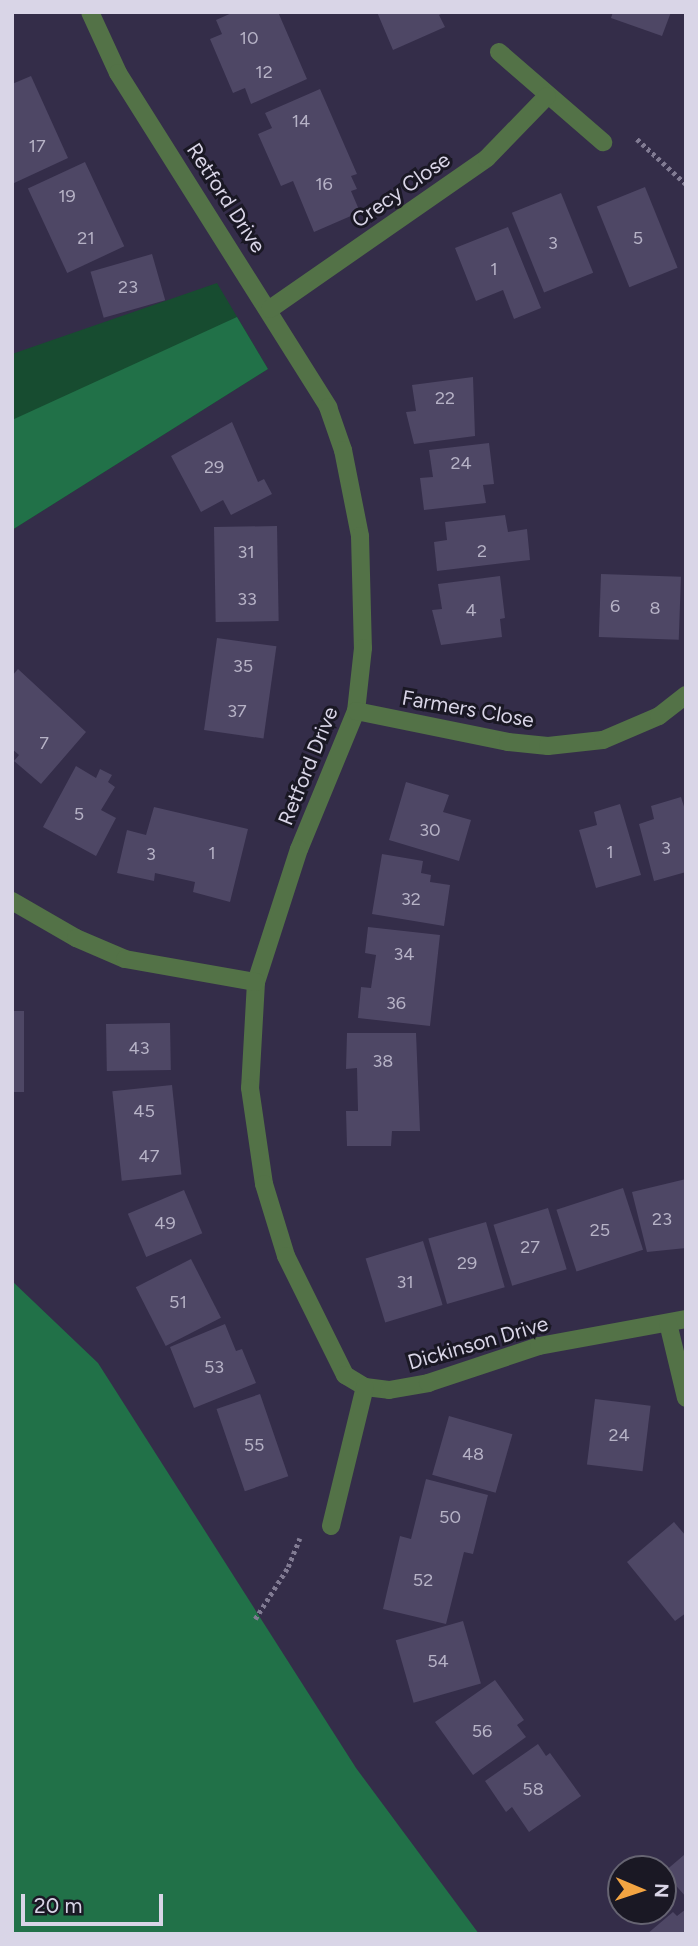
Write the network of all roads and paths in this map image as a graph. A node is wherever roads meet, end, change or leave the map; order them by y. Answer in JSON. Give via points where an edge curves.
{"nodes":[{"id":1,"x":90,"y":12,"type":"edge"},
{"id":2,"x":499,"y":52,"type":"dead end"},
{"id":3,"x":547,"y":96,"type":"junction"},
{"id":4,"x":603,"y":142,"type":"joint"},
{"id":5,"x":686,"y":184,"type":"edge"},
{"id":6,"x":270,"y":309,"type":"junction"},
{"id":7,"x":686,"y":695,"type":"edge"},
{"id":8,"x":356,"y":710,"type":"junction"},
{"id":9,"x":12,"y":901,"type":"edge"},
{"id":10,"x":256,"y":982,"type":"junction"},
{"id":11,"x":677,"y":1321,"type":"edge"},
{"id":12,"x":365,"y":1387,"type":"junction"},
{"id":13,"x":686,"y":1398,"type":"edge"},
{"id":14,"x":331,"y":1526,"type":"joint"},
{"id":15,"x":255,"y":1619,"type":"dead end"}],
"edges":[{"from":1,"to":6,"type":"street","name":"Retford Drive","via":[[118,73]]},
{"from":2,"to":3,"type":"street"},
{"from":3,"to":4,"type":"street"},
{"from":3,"to":6,"type":"street","name":"Crecy Close","via":[[487,158]]},
{"from":4,"to":5,"type":"path","via":[[625,128]]},
{"from":6,"to":8,"type":"street","name":"Retford Drive","via":[[328,407],[353,491],[363,585]]},
{"from":7,"to":8,"type":"street","name":"Farmers Close","via":[[659,716],[603,740],[548,746]]},
{"from":8,"to":10,"type":"street","name":"Retford Drive","via":[[299,849]]},
{"from":9,"to":10,"type":"street","via":[[76,938],[125,959]]},
{"from":10,"to":12,"type":"street","name":"Retford Drive","via":[[250,1088],[264,1184],[286,1256],[326,1343],[345,1375]]},
{"from":11,"to":12,"type":"street","name":"Dickinson Drive","via":[[539,1346],[428,1383],[389,1390]]},
{"from":11,"to":13,"type":"street"},
{"from":12,"to":14,"type":"street"},
{"from":14,"to":15,"type":"path","via":[[307,1521],[288,1567]]}]}
